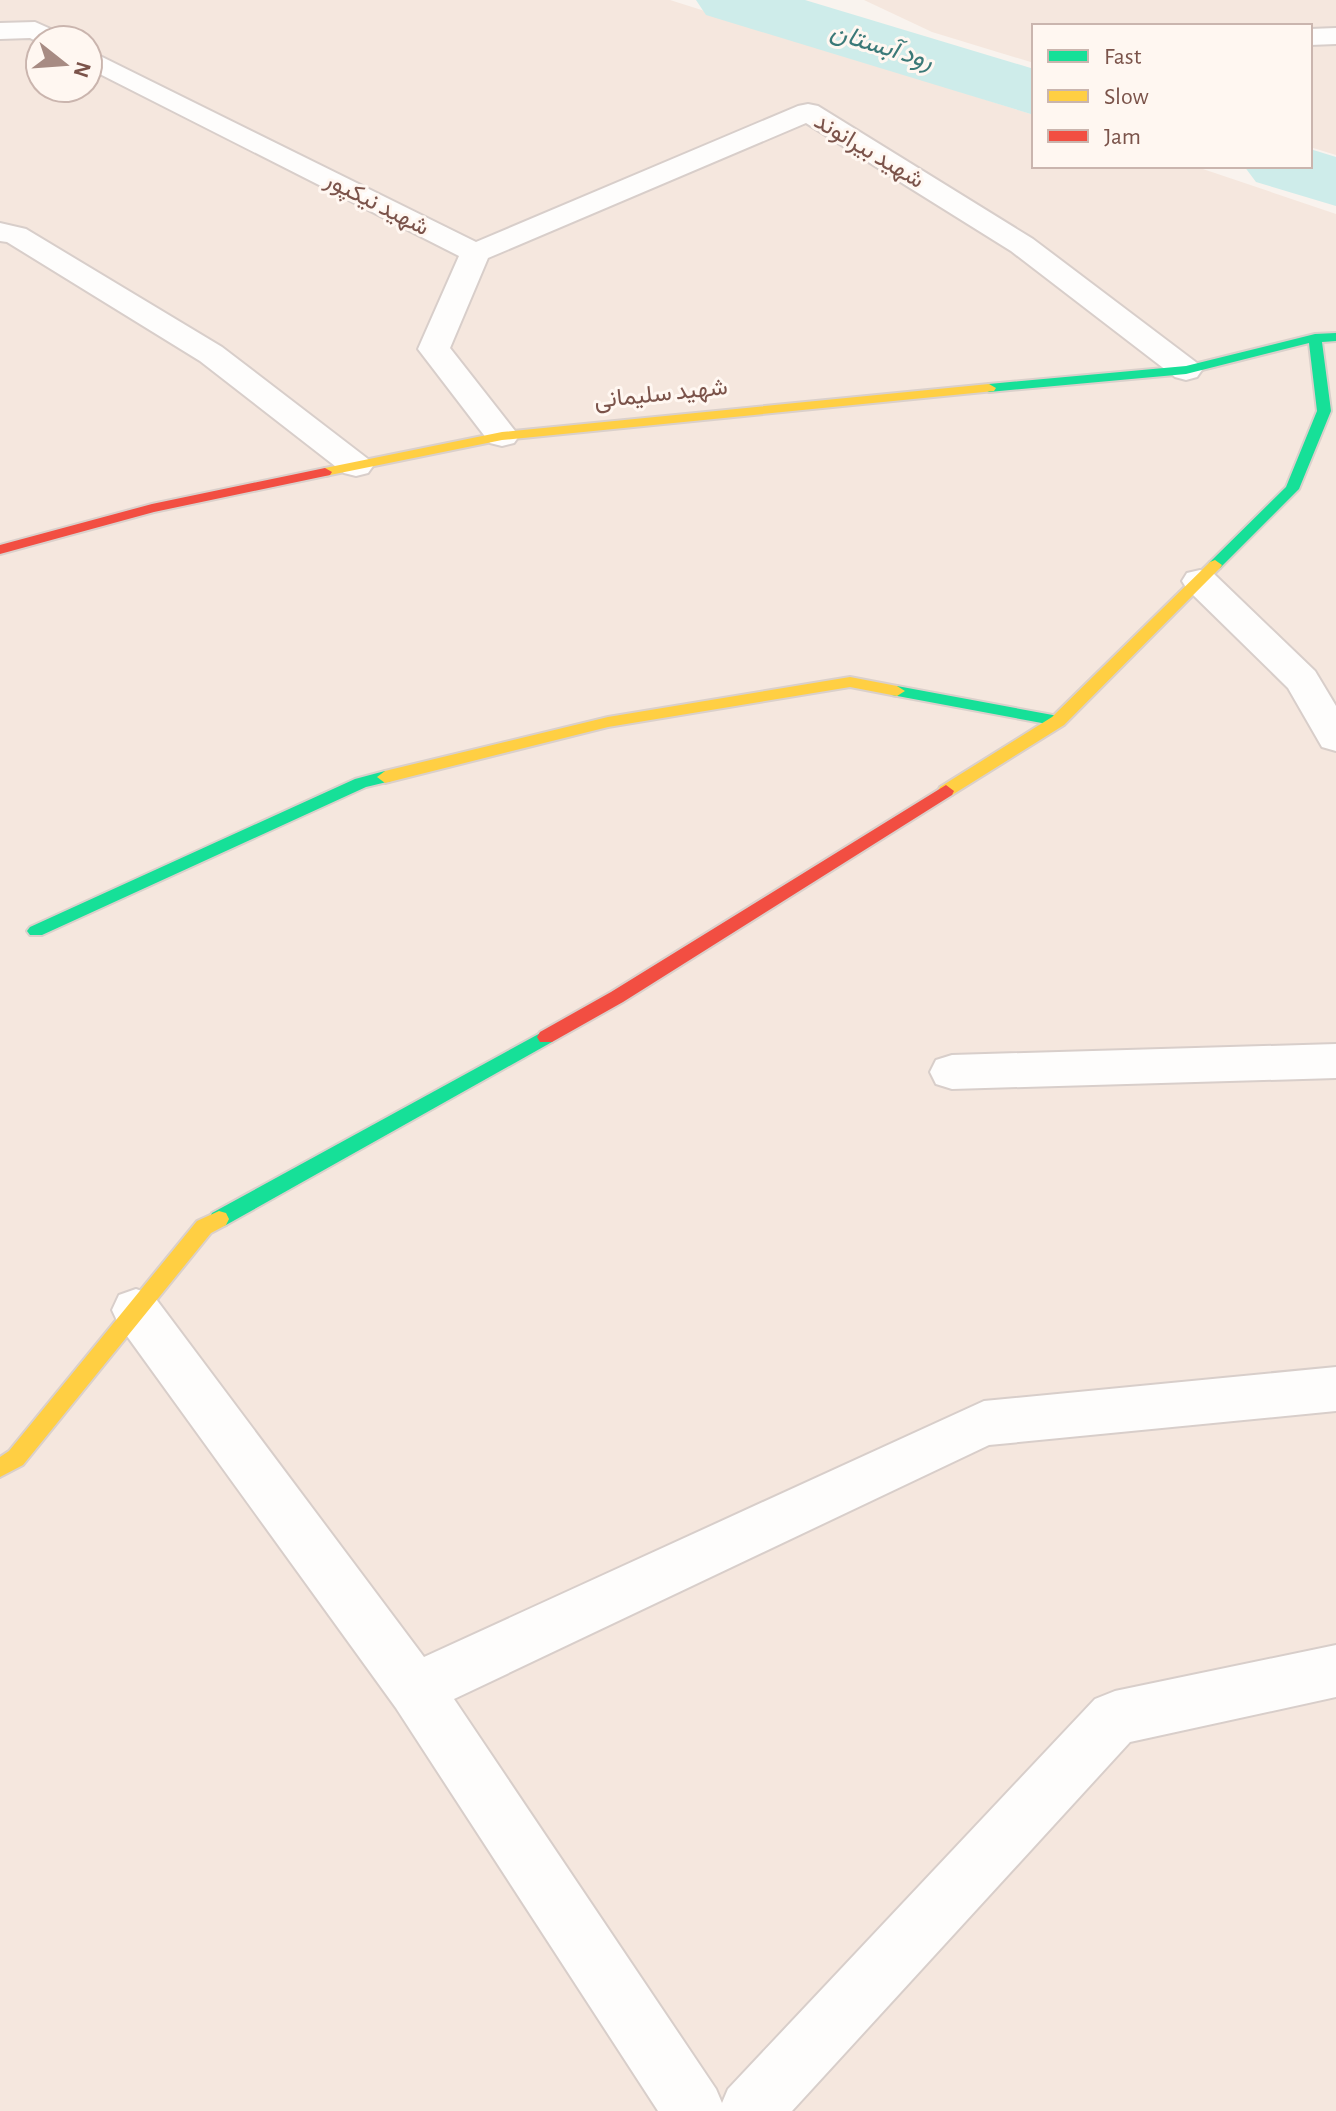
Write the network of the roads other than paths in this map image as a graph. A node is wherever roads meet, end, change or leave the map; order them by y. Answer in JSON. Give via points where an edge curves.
{"nodes":[{"id":1,"x":24,"y":30,"type":"edge"},
{"id":2,"x":0,"y":31,"type":"edge"},
{"id":3,"x":1336,"y":36,"type":"edge"},
{"id":4,"x":1312,"y":37,"type":"edge"},
{"id":5,"x":104,"y":66,"type":"edge"},
{"id":6,"x":0,"y":232,"type":"edge"},
{"id":7,"x":475,"y":253,"type":"junction"},
{"id":8,"x":1336,"y":337,"type":"edge"},
{"id":9,"x":1315,"y":338,"type":"junction"},
{"id":10,"x":1186,"y":370,"type":"junction"},
{"id":11,"x":502,"y":436,"type":"junction"},
{"id":12,"x":356,"y":466,"type":"junction"},
{"id":13,"x":0,"y":550,"type":"edge"},
{"id":14,"x":1200,"y":581,"type":"junction"},
{"id":15,"x":1058,"y":721,"type":"junction"},
{"id":16,"x":1336,"y":738,"type":"edge"},
{"id":17,"x":36,"y":931,"type":"dead end"},
{"id":18,"x":1336,"y":1061,"type":"edge"},
{"id":19,"x":952,"y":1072,"type":"dead end"},
{"id":20,"x":136,"y":1310,"type":"junction"},
{"id":21,"x":1336,"y":1389,"type":"edge"},
{"id":22,"x":0,"y":1468,"type":"edge"},
{"id":23,"x":1336,"y":1671,"type":"edge"},
{"id":24,"x":415,"y":1689,"type":"junction"},
{"id":25,"x":694,"y":2111,"type":"edge"},
{"id":26,"x":750,"y":2111,"type":"edge"}],
"edges":[{"from":1,"to":2,"type":"street"},
{"from":3,"to":4,"type":"street"},
{"from":5,"to":7,"type":"street","name":"شهید نیکپور"},
{"from":6,"to":12,"type":"street","via":[[16,235],[211,354]]},
{"from":7,"to":10,"type":"street","name":"شهید بیرانوند","via":[[808,112],[1022,245]]},
{"from":7,"to":11,"type":"street","via":[[434,349]]},
{"from":8,"to":9,"type":"street","name":"شهید سلیمانی"},
{"from":9,"to":10,"type":"street","name":"شهید سلیمانی"},
{"from":9,"to":14,"type":"street","via":[[1324,411],[1292,489]]},
{"from":10,"to":11,"type":"street","name":"شهید سلیمانی"},
{"from":11,"to":12,"type":"street","name":"شهید سلیمانی"},
{"from":12,"to":13,"type":"street","name":"شهید سلیمانی","via":[[152,508]]},
{"from":14,"to":15,"type":"street"},
{"from":14,"to":16,"type":"street","via":[[1302,680]]},
{"from":15,"to":17,"type":"street","via":[[850,682],[608,722],[361,783]]},
{"from":15,"to":20,"type":"street","via":[[617,997],[204,1227]]},
{"from":18,"to":19,"type":"street"},
{"from":20,"to":22,"type":"street","via":[[16,1458]]},
{"from":20,"to":24,"type":"street"},
{"from":21,"to":24,"type":"street","via":[[984,1423]]},
{"from":23,"to":26,"type":"street","via":[[1115,1718]]},
{"from":24,"to":25,"type":"street"}]}
